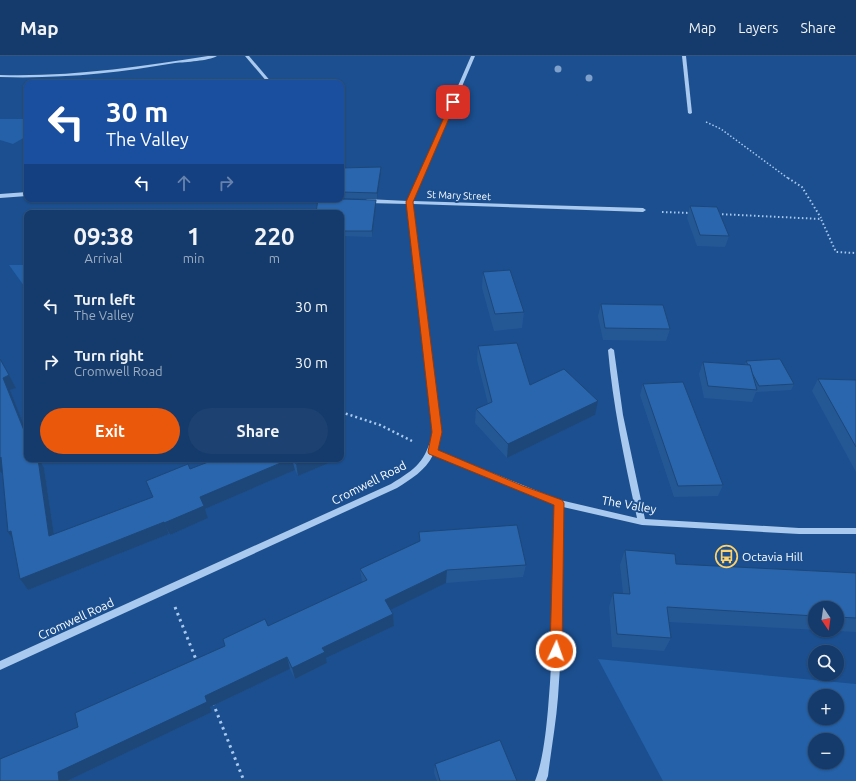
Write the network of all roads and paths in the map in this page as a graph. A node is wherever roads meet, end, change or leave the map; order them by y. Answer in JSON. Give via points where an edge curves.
{"nodes":[{"id":1,"x":215,"y":56,"type":"edge"},
{"id":2,"x":247,"y":56,"type":"edge"},
{"id":3,"x":473,"y":56,"type":"edge"},
{"id":4,"x":684,"y":56,"type":"edge"},
{"id":5,"x":0,"y":76,"type":"edge"},
{"id":6,"x":267,"y":80,"type":"edge"},
{"id":7,"x":690,"y":113,"type":"joint"},
{"id":8,"x":24,"y":194,"type":"edge"},
{"id":9,"x":0,"y":196,"type":"edge"},
{"id":10,"x":362,"y":201,"type":"edge"},
{"id":11,"x":410,"y":202,"type":"junction"},
{"id":12,"x":643,"y":210,"type":"joint"},
{"id":13,"x":694,"y":213,"type":"edge"},
{"id":14,"x":718,"y":214,"type":"edge"},
{"id":15,"x":821,"y":219,"type":"junction"},
{"id":16,"x":856,"y":253,"type":"edge"},
{"id":17,"x":611,"y":350,"type":"dead end"},
{"id":18,"x":344,"y":413,"type":"edge"},
{"id":19,"x":432,"y":452,"type":"junction"},
{"id":20,"x":559,"y":503,"type":"junction"},
{"id":21,"x":642,"y":522,"type":"junction"},
{"id":22,"x":856,"y":531,"type":"edge"},
{"id":23,"x":168,"y":589,"type":"junction"},
{"id":24,"x":197,"y":663,"type":"edge"},
{"id":25,"x":0,"y":666,"type":"edge"},
{"id":26,"x":212,"y":700,"type":"edge"},
{"id":27,"x":244,"y":781,"type":"edge"},
{"id":28,"x":540,"y":781,"type":"edge"}],
"edges":[{"from":1,"to":5,"type":"street","via":[[89,74]]},
{"from":2,"to":6,"type":"street"},
{"from":3,"to":11,"type":"street"},
{"from":4,"to":7,"type":"street"},
{"from":7,"to":15,"type":"path","via":[[721,130],[802,187]]},
{"from":8,"to":9,"type":"street"},
{"from":10,"to":11,"type":"street","name":"St Mary Street"},
{"from":11,"to":12,"type":"street","name":"St Mary Street"},
{"from":11,"to":19,"type":"street","name":"Cromwell Road","via":[[437,432]]},
{"from":12,"to":13,"type":"path"},
{"from":14,"to":15,"type":"path"},
{"from":15,"to":16,"type":"path","via":[[836,252]]},
{"from":17,"to":21,"type":"street","via":[[613,382]]},
{"from":18,"to":19,"type":"path","via":[[380,425]]},
{"from":19,"to":20,"type":"street","name":"The Valley"},
{"from":19,"to":23,"type":"street","name":"Cromwell Road","via":[[419,470],[394,486]]},
{"from":20,"to":21,"type":"street","name":"The Valley"},
{"from":20,"to":28,"type":"street","via":[[554,695],[551,727]]},
{"from":21,"to":22,"type":"street","name":"The Valley","via":[[799,531]]},
{"from":23,"to":24,"type":"path"},
{"from":23,"to":25,"type":"street","name":"Cromwell Road"},
{"from":26,"to":27,"type":"path"}]}
